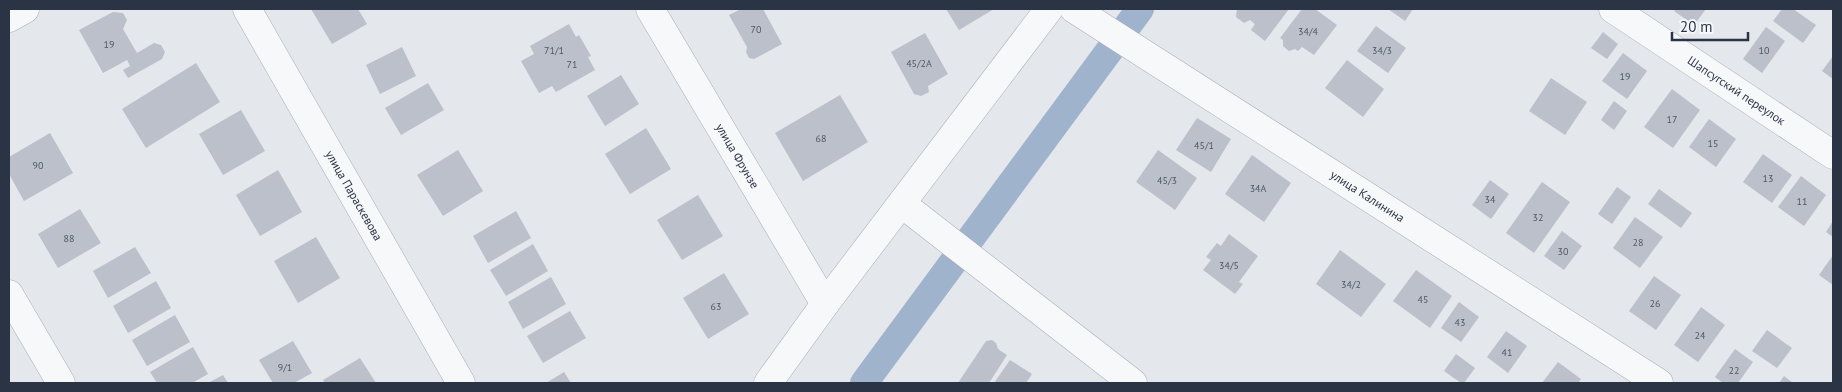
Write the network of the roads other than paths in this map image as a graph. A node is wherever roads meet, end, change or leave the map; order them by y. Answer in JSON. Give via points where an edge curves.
{"nodes":[{"id":1,"x":25,"y":9,"type":"edge"},
{"id":2,"x":247,"y":9,"type":"edge"},
{"id":3,"x":650,"y":9,"type":"edge"},
{"id":4,"x":1049,"y":9,"type":"edge"},
{"id":5,"x":1074,"y":9,"type":"edge"},
{"id":6,"x":1613,"y":9,"type":"edge"},
{"id":7,"x":9,"y":18,"type":"edge"},
{"id":8,"x":1833,"y":155,"type":"edge"},
{"id":9,"x":902,"y":204,"type":"junction"},
{"id":10,"x":9,"y":294,"type":"edge"},
{"id":11,"x":825,"y":304,"type":"junction"},
{"id":12,"x":61,"y":383,"type":"edge"},
{"id":13,"x":461,"y":383,"type":"edge"},
{"id":14,"x":768,"y":383,"type":"edge"},
{"id":15,"x":1133,"y":383,"type":"edge"},
{"id":16,"x":1659,"y":383,"type":"edge"}],
"edges":[{"from":1,"to":7,"type":"street"},
{"from":2,"to":13,"type":"street","name":"улица Параскевова"},
{"from":3,"to":11,"type":"street","name":"улица Фрунзе"},
{"from":4,"to":9,"type":"street"},
{"from":5,"to":16,"type":"street","name":"улица Калинина"},
{"from":6,"to":8,"type":"street","name":"Шапсугский переулок"},
{"from":9,"to":11,"type":"street"},
{"from":9,"to":15,"type":"street"},
{"from":10,"to":12,"type":"street"},
{"from":11,"to":14,"type":"street"}]}
